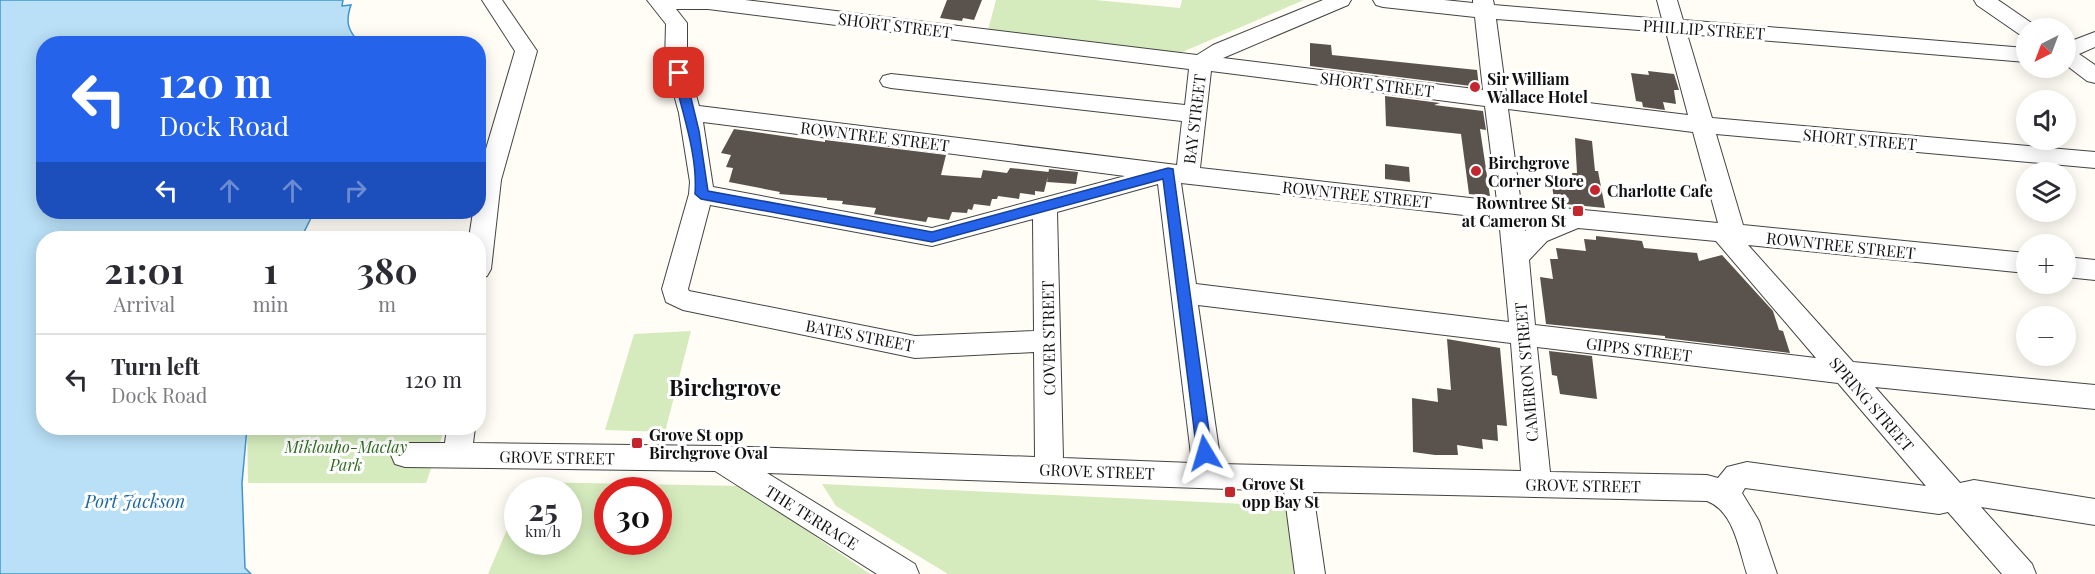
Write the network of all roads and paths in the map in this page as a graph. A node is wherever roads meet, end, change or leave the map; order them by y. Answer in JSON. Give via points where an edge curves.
{"nodes":[{"id":1,"x":492,"y":0,"type":"edge"},
{"id":2,"x":1341,"y":0,"type":"edge"},
{"id":3,"x":1383,"y":0,"type":"edge"},
{"id":4,"x":1667,"y":0,"type":"edge"},
{"id":5,"x":1984,"y":0,"type":"edge"},
{"id":6,"x":659,"y":2,"type":"edge"},
{"id":7,"x":1484,"y":6,"type":"edge"},
{"id":8,"x":2016,"y":22,"type":"edge"},
{"id":9,"x":1675,"y":27,"type":"junction"},
{"id":10,"x":2095,"y":39,"type":"edge"},
{"id":11,"x":2076,"y":48,"type":"edge"},
{"id":12,"x":2016,"y":54,"type":"edge"},
{"id":13,"x":2076,"y":61,"type":"edge"},
{"id":14,"x":1201,"y":63,"type":"junction"},
{"id":15,"x":2095,"y":76,"type":"edge"},
{"id":16,"x":891,"y":81,"type":"dead end"},
{"id":17,"x":1496,"y":99,"type":"junction"},
{"id":18,"x":690,"y":113,"type":"junction"},
{"id":19,"x":1194,"y":114,"type":"junction"},
{"id":20,"x":1702,"y":125,"type":"junction"},
{"id":21,"x":2095,"y":160,"type":"edge"},
{"id":22,"x":1177,"y":174,"type":"junction"},
{"id":23,"x":1118,"y":176,"type":"junction"},
{"id":24,"x":701,"y":194,"type":"junction"},
{"id":25,"x":486,"y":204,"type":"edge"},
{"id":26,"x":1045,"y":207,"type":"junction"},
{"id":27,"x":1510,"y":211,"type":"junction"},
{"id":28,"x":1578,"y":219,"type":"junction"},
{"id":29,"x":1728,"y":234,"type":"junction"},
{"id":30,"x":1516,"y":259,"type":"junction"},
{"id":31,"x":2016,"y":262,"type":"edge"},
{"id":32,"x":2076,"y":268,"type":"edge"},
{"id":33,"x":2095,"y":270,"type":"edge"},
{"id":34,"x":1184,"y":293,"type":"junction"},
{"id":35,"x":1523,"y":335,"type":"junction"},
{"id":36,"x":1048,"y":340,"type":"junction"},
{"id":37,"x":1845,"y":374,"type":"junction"},
{"id":38,"x":2095,"y":397,"type":"edge"},
{"id":39,"x":460,"y":435,"type":"edge"},
{"id":40,"x":405,"y":455,"type":"dead end"},
{"id":41,"x":458,"y":456,"type":"junction"},
{"id":42,"x":719,"y":459,"type":"junction"},
{"id":43,"x":1049,"y":470,"type":"junction"},
{"id":44,"x":1208,"y":474,"type":"junction"},
{"id":45,"x":1297,"y":479,"type":"junction"},
{"id":46,"x":1537,"y":484,"type":"junction"},
{"id":47,"x":1727,"y":495,"type":"junction"},
{"id":48,"x":1954,"y":498,"type":"junction"},
{"id":49,"x":2095,"y":512,"type":"edge"},
{"id":50,"x":904,"y":574,"type":"edge"},
{"id":51,"x":1310,"y":574,"type":"edge"},
{"id":52,"x":1762,"y":574,"type":"edge"},
{"id":53,"x":2021,"y":574,"type":"edge"}],
"edges":[{"from":1,"to":25,"type":"street","via":[[526,51],[489,180]]},
{"from":2,"to":14,"type":"street","via":[[1221,50]]},
{"from":3,"to":7,"type":"street","name":"PHILLIP STREET"},
{"from":4,"to":9,"type":"street","name":"SPRING STREET"},
{"from":5,"to":8,"type":"street"},
{"from":6,"to":14,"type":"street","name":"SHORT STREET","via":[[708,2]]},
{"from":6,"to":18,"type":"street","via":[[676,23],[676,62]]},
{"from":7,"to":9,"type":"street","name":"PHILLIP STREET"},
{"from":7,"to":17,"type":"street","name":"CAMERON STREET"},
{"from":9,"to":12,"type":"street","name":"PHILLIP STREET"},
{"from":9,"to":20,"type":"street","name":"SPRING STREET"},
{"from":10,"to":11,"type":"street"},
{"from":13,"to":15,"type":"street"},
{"from":14,"to":17,"type":"street","name":"SHORT STREET"},
{"from":14,"to":19,"type":"street","name":"BAY STREET"},
{"from":16,"to":19,"type":"street"},
{"from":17,"to":20,"type":"street","name":"SHORT STREET"},
{"from":17,"to":27,"type":"street","name":"CAMERON STREET"},
{"from":18,"to":23,"type":"street","name":"ROWNTREE STREET"},
{"from":18,"to":24,"type":"street"},
{"from":19,"to":22,"type":"street","name":"BAY STREET"},
{"from":20,"to":21,"type":"street","name":"SHORT STREET"},
{"from":20,"to":29,"type":"street","name":"SPRING STREET"},
{"from":22,"to":23,"type":"street"},
{"from":22,"to":27,"type":"street","name":"ROWNTREE STREET"},
{"from":22,"to":34,"type":"street","name":"BAY STREET"},
{"from":23,"to":26,"type":"street"},
{"from":24,"to":26,"type":"street","via":[[932,237]]},
{"from":24,"to":36,"type":"street","name":"BATES STREET","via":[[675,289],[675,296],[683,300],[915,347]]},
{"from":26,"to":36,"type":"street","name":"COVER STREET"},
{"from":27,"to":28,"type":"street","name":"ROWNTREE STREET"},
{"from":27,"to":30,"type":"street","name":"CAMERON STREET"},
{"from":28,"to":29,"type":"street","name":"ROWNTREE STREET"},
{"from":28,"to":30,"type":"street","via":[[1538,234]]},
{"from":29,"to":31,"type":"street","name":"ROWNTREE STREET"},
{"from":29,"to":37,"type":"street","name":"SPRING STREET"},
{"from":30,"to":35,"type":"street","name":"CAMERON STREET"},
{"from":32,"to":33,"type":"street"},
{"from":34,"to":35,"type":"street","name":"GIPPS STREET"},
{"from":34,"to":44,"type":"street","name":"BAY STREET"},
{"from":35,"to":37,"type":"street","name":"GIPPS STREET"},
{"from":35,"to":46,"type":"street","name":"CAMERON STREET"},
{"from":36,"to":43,"type":"street","name":"COVER STREET"},
{"from":37,"to":38,"type":"street","name":"GIPPS STREET"},
{"from":37,"to":48,"type":"street","name":"SPRING STREET"},
{"from":39,"to":41,"type":"street"},
{"from":40,"to":41,"type":"street","name":"GROVE STREET"},
{"from":41,"to":42,"type":"street","name":"GROVE STREET"},
{"from":42,"to":43,"type":"street","name":"GROVE STREET"},
{"from":42,"to":50,"type":"street","name":"THE TERRACE"},
{"from":43,"to":44,"type":"street","name":"GROVE STREET"},
{"from":44,"to":45,"type":"street","name":"GROVE STREET"},
{"from":45,"to":46,"type":"street","name":"GROVE STREET"},
{"from":45,"to":51,"type":"street"},
{"from":46,"to":47,"type":"street","name":"GROVE STREET","via":[[1707,488]]},
{"from":47,"to":48,"type":"street","via":[[1737,476],[1748,475],[1939,501]]},
{"from":47,"to":52,"type":"street","via":[[1736,506]]},
{"from":48,"to":49,"type":"street","via":[[1974,493]]},
{"from":48,"to":53,"type":"street","name":"SPRING STREET"}]}
